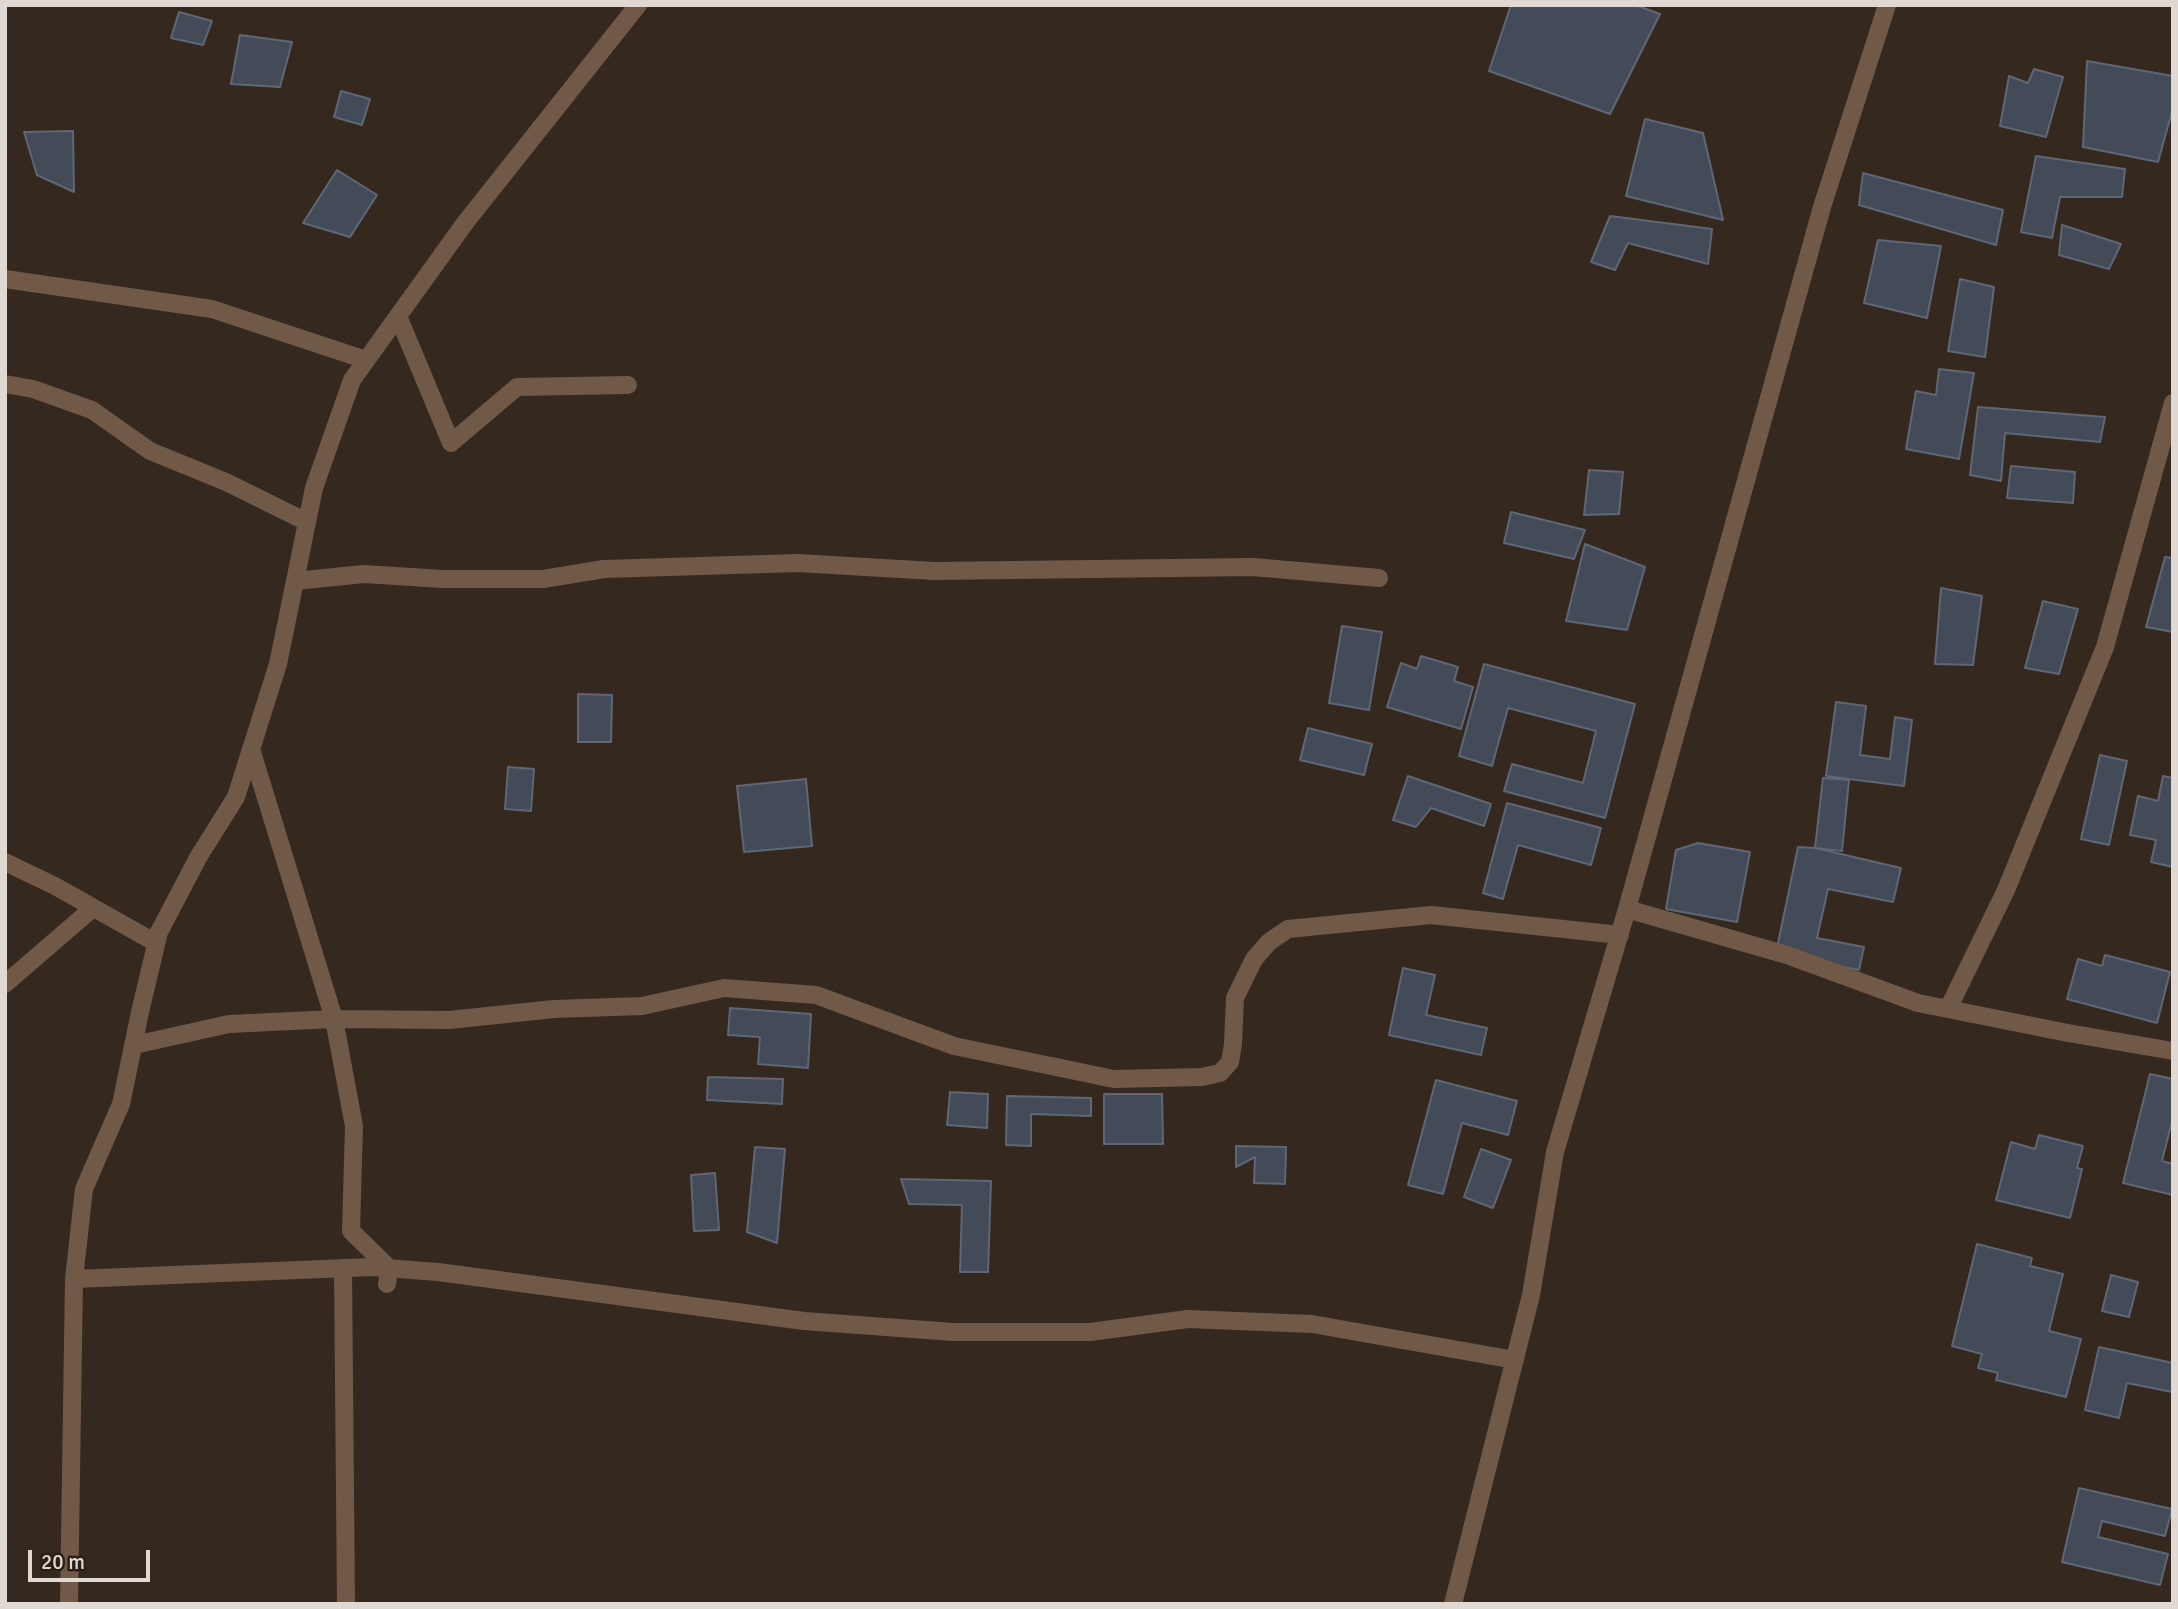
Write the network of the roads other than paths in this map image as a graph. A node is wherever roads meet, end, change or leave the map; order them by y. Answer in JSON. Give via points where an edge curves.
{"nodes":[{"id":1,"x":638,"y":5,"type":"edge"},
{"id":2,"x":1887,"y":5,"type":"edge"},
{"id":3,"x":5,"y":279,"type":"edge"},
{"id":4,"x":398,"y":316,"type":"junction"},
{"id":5,"x":366,"y":360,"type":"junction"},
{"id":6,"x":5,"y":384,"type":"edge"},
{"id":7,"x":628,"y":384,"type":"dead end"},
{"id":8,"x":2173,"y":403,"type":"edge"},
{"id":9,"x":307,"y":522,"type":"junction"},
{"id":10,"x":1378,"y":578,"type":"dead end"},
{"id":11,"x":295,"y":581,"type":"junction"},
{"id":12,"x":251,"y":749,"type":"junction"},
{"id":13,"x":5,"y":862,"type":"edge"},
{"id":14,"x":93,"y":908,"type":"junction"},
{"id":15,"x":1627,"y":909,"type":"junction"},
{"id":16,"x":1620,"y":935,"type":"junction"},
{"id":17,"x":156,"y":943,"type":"junction"},
{"id":18,"x":5,"y":984,"type":"edge"},
{"id":19,"x":1948,"y":1009,"type":"junction"},
{"id":20,"x":334,"y":1019,"type":"junction"},
{"id":21,"x":134,"y":1045,"type":"junction"},
{"id":22,"x":2173,"y":1051,"type":"edge"},
{"id":23,"x":343,"y":1268,"type":"junction"},
{"id":24,"x":388,"y":1276,"type":"junction"},
{"id":25,"x":74,"y":1279,"type":"junction"},
{"id":26,"x":1515,"y":1360,"type":"junction"},
{"id":27,"x":69,"y":1604,"type":"edge"},
{"id":28,"x":346,"y":1604,"type":"edge"},
{"id":29,"x":1453,"y":1604,"type":"edge"}],
"edges":[{"from":1,"to":4,"type":"street","via":[[465,223]]},
{"from":2,"to":15,"type":"street","via":[[1822,207]]},
{"from":3,"to":5,"type":"street","via":[[212,309]]},
{"from":4,"to":5,"type":"street"},
{"from":4,"to":7,"type":"street","via":[[451,443],[517,387]]},
{"from":5,"to":9,"type":"street","via":[[352,380],[314,488]]},
{"from":6,"to":9,"type":"street","via":[[92,410],[150,451]]},
{"from":8,"to":19,"type":"street","via":[[2105,647],[2006,890]]},
{"from":9,"to":11,"type":"street"},
{"from":10,"to":11,"type":"street","via":[[1253,568],[934,571],[798,563],[604,569],[543,579],[364,574]]},
{"from":11,"to":12,"type":"street","via":[[278,664]]},
{"from":12,"to":17,"type":"street","via":[[236,797],[199,856]]},
{"from":12,"to":20,"type":"street"},
{"from":13,"to":14,"type":"street"},
{"from":14,"to":17,"type":"street"},
{"from":14,"to":18,"type":"street"},
{"from":15,"to":16,"type":"street"},
{"from":15,"to":19,"type":"street","via":[[1787,955],[1919,1003]]},
{"from":16,"to":20,"type":"street","via":[[1431,915],[1289,929],[1254,959],[1235,998],[1230,1062],[1220,1073],[1202,1077],[1114,1079],[954,1046],[816,995],[724,988],[642,1006],[449,1020]]},
{"from":16,"to":26,"type":"street","via":[[1555,1152]]},
{"from":17,"to":21,"type":"street"},
{"from":19,"to":22,"type":"street"},
{"from":20,"to":21,"type":"street","via":[[229,1024]]},
{"from":20,"to":24,"type":"street","via":[[354,1126],[351,1231]]},
{"from":21,"to":25,"type":"street","via":[[121,1104],[84,1189]]},
{"from":23,"to":24,"type":"street"},
{"from":23,"to":25,"type":"street"},
{"from":23,"to":28,"type":"street"},
{"from":24,"to":26,"type":"street","via":[[451,1274],[804,1321],[953,1332],[1090,1332],[1188,1319],[1312,1324]]},
{"from":25,"to":27,"type":"street"},
{"from":26,"to":29,"type":"street"}]}
